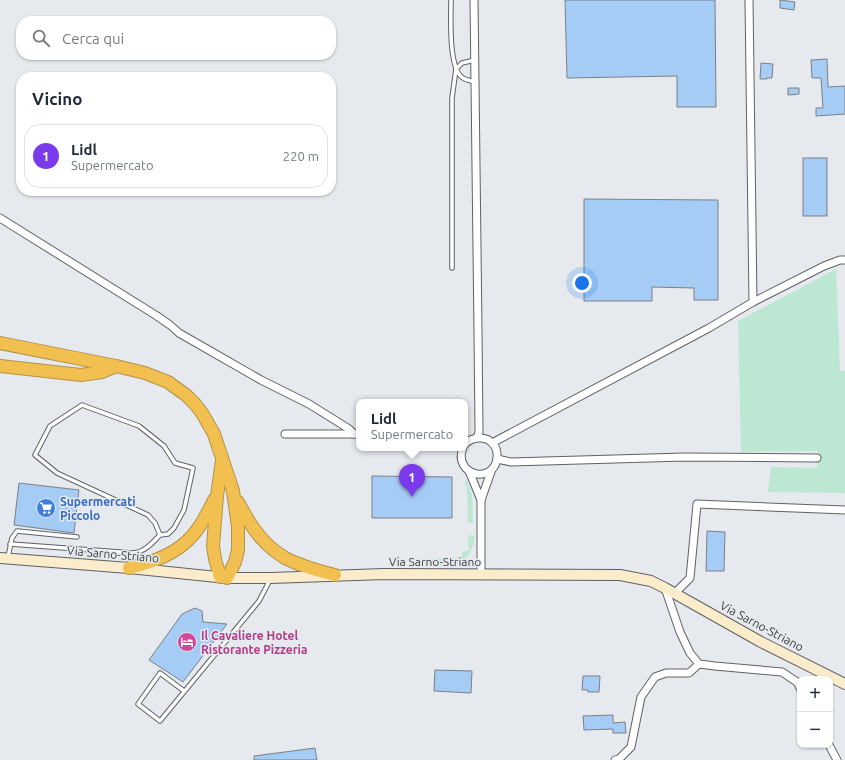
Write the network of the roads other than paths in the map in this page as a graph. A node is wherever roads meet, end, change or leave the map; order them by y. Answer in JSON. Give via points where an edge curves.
{"nodes":[{"id":1,"x":451,"y":0,"type":"edge"},
{"id":2,"x":474,"y":0,"type":"edge"},
{"id":3,"x":749,"y":0,"type":"edge"},
{"id":4,"x":475,"y":60,"type":"junction"},
{"id":5,"x":456,"y":69,"type":"junction"},
{"id":6,"x":475,"y":82,"type":"junction"},
{"id":7,"x":0,"y":218,"type":"edge"},
{"id":8,"x":845,"y":260,"type":"edge"},
{"id":9,"x":452,"y":268,"type":"dead end"},
{"id":10,"x":752,"y":302,"type":"junction"},
{"id":11,"x":4,"y":345,"type":"edge"},
{"id":12,"x":0,"y":366,"type":"edge"},
{"id":13,"x":116,"y":366,"type":"junction"},
{"id":14,"x":285,"y":434,"type":"dead end"},
{"id":15,"x":356,"y":434,"type":"edge"},
{"id":16,"x":477,"y":438,"type":"junction"},
{"id":17,"x":468,"y":442,"type":"edge"},
{"id":18,"x":492,"y":443,"type":"junction"},
{"id":19,"x":462,"y":451,"type":"edge"},
{"id":20,"x":222,"y":457,"type":"junction"},
{"id":21,"x":816,"y":458,"type":"dead end"},
{"id":22,"x":497,"y":459,"type":"junction"},
{"id":23,"x":492,"y":469,"type":"junction"},
{"id":24,"x":469,"y":471,"type":"junction"},
{"id":25,"x":233,"y":491,"type":"junction"},
{"id":26,"x":217,"y":496,"type":"junction"},
{"id":27,"x":481,"y":500,"type":"junction"},
{"id":28,"x":845,"y":510,"type":"edge"},
{"id":29,"x":160,"y":535,"type":"junction"},
{"id":30,"x":77,"y":537,"type":"dead end"},
{"id":31,"x":10,"y":544,"type":"junction"},
{"id":32,"x":4,"y":558,"type":"edge"},
{"id":33,"x":130,"y":568,"type":"junction"},
{"id":34,"x":481,"y":574,"type":"junction"},
{"id":35,"x":335,"y":575,"type":"junction"},
{"id":36,"x":224,"y":578,"type":"junction"},
{"id":37,"x":271,"y":578,"type":"junction"},
{"id":38,"x":665,"y":588,"type":"junction"},
{"id":39,"x":675,"y":593,"type":"junction"},
{"id":40,"x":700,"y":664,"type":"junction"},
{"id":41,"x":797,"y":682,"type":"edge"},
{"id":42,"x":845,"y":684,"type":"edge"},
{"id":43,"x":184,"y":691,"type":"junction"},
{"id":44,"x":831,"y":748,"type":"edge"},
{"id":45,"x":615,"y":760,"type":"edge"},
{"id":46,"x":837,"y":760,"type":"edge"}],
"edges":[{"from":1,"to":5,"type":"lane","via":[[452,52]]},
{"from":2,"to":4,"type":"street"},
{"from":3,"to":10,"type":"street"},
{"from":4,"to":5,"type":"lane","via":[[462,62]]},
{"from":4,"to":6,"type":"street"},
{"from":5,"to":6,"type":"lane","via":[[462,78]]},
{"from":5,"to":9,"type":"lane","via":[[452,98]]},
{"from":6,"to":16,"type":"street","via":[[479,432]]},
{"from":7,"to":15,"type":"street","via":[[157,316],[179,333],[309,404]]},
{"from":8,"to":10,"type":"street","via":[[824,266]]},
{"from":10,"to":18,"type":"street","via":[[709,328]]},
{"from":11,"to":13,"type":"highway"},
{"from":12,"to":13,"type":"highway","via":[[81,375],[102,372]]},
{"from":13,"to":20,"type":"highway","via":[[168,382],[186,395],[208,422]]},
{"from":14,"to":15,"type":"street"},
{"from":16,"to":17,"type":"street"},
{"from":16,"to":18,"type":"street"},
{"from":18,"to":22,"type":"street","via":[[496,448]]},
{"from":19,"to":24,"type":"street","via":[[462,462]]},
{"from":20,"to":25,"type":"highway"},
{"from":20,"to":26,"type":"highway"},
{"from":21,"to":22,"type":"street","via":[[511,462]]},
{"from":22,"to":23,"type":"street"},
{"from":23,"to":24,"type":"street","via":[[481,474]]},
{"from":23,"to":27,"type":"street"},
{"from":24,"to":27,"type":"street"},
{"from":25,"to":35,"type":"highway","via":[[247,520],[270,547],[284,558]]},
{"from":25,"to":36,"type":"highway","via":[[238,550]]},
{"from":26,"to":33,"type":"highway","via":[[202,524],[180,546],[167,556]]},
{"from":26,"to":36,"type":"highway","via":[[213,546],[215,559]]},
{"from":27,"to":34,"type":"street"},
{"from":28,"to":39,"type":"street","via":[[697,504],[690,578]]},
{"from":29,"to":29,"type":"lane","via":[[148,515],[57,473],[35,455],[50,426],[82,405],[139,426],[164,446],[175,463],[193,468],[184,510],[174,528],[168,534]]},
{"from":29,"to":31,"type":"lane","via":[[149,547],[134,553]]},
{"from":30,"to":31,"type":"lane","via":[[17,531]]},
{"from":31,"to":32,"type":"lane"},
{"from":32,"to":33,"type":"main road","name":"Via Sarno-Striano"},
{"from":33,"to":36,"type":"main road","name":"Via Sarno-Striano"},
{"from":34,"to":35,"type":"main road","name":"Via Sarno-Striano"},
{"from":34,"to":38,"type":"main road","name":"Via Sarno-Striano","via":[[620,575],[651,581]]},
{"from":35,"to":37,"type":"main road","name":"Via Sarno-Striano"},
{"from":36,"to":37,"type":"main road","name":"Via Sarno-Striano"},
{"from":37,"to":43,"type":"lane","via":[[259,601]]},
{"from":38,"to":39,"type":"main road","name":"Via Sarno-Striano"},
{"from":38,"to":40,"type":"street","via":[[680,632],[690,653]]},
{"from":39,"to":42,"type":"main road","name":"Via Sarno-Striano","via":[[761,642]]},
{"from":40,"to":41,"type":"street","via":[[782,672]]},
{"from":40,"to":45,"type":"street","via":[[689,673],[666,673],[650,682],[641,697],[631,747]]},
{"from":43,"to":43,"type":"lane","via":[[160,721],[138,704],[160,673]]},
{"from":44,"to":46,"type":"street"}]}
